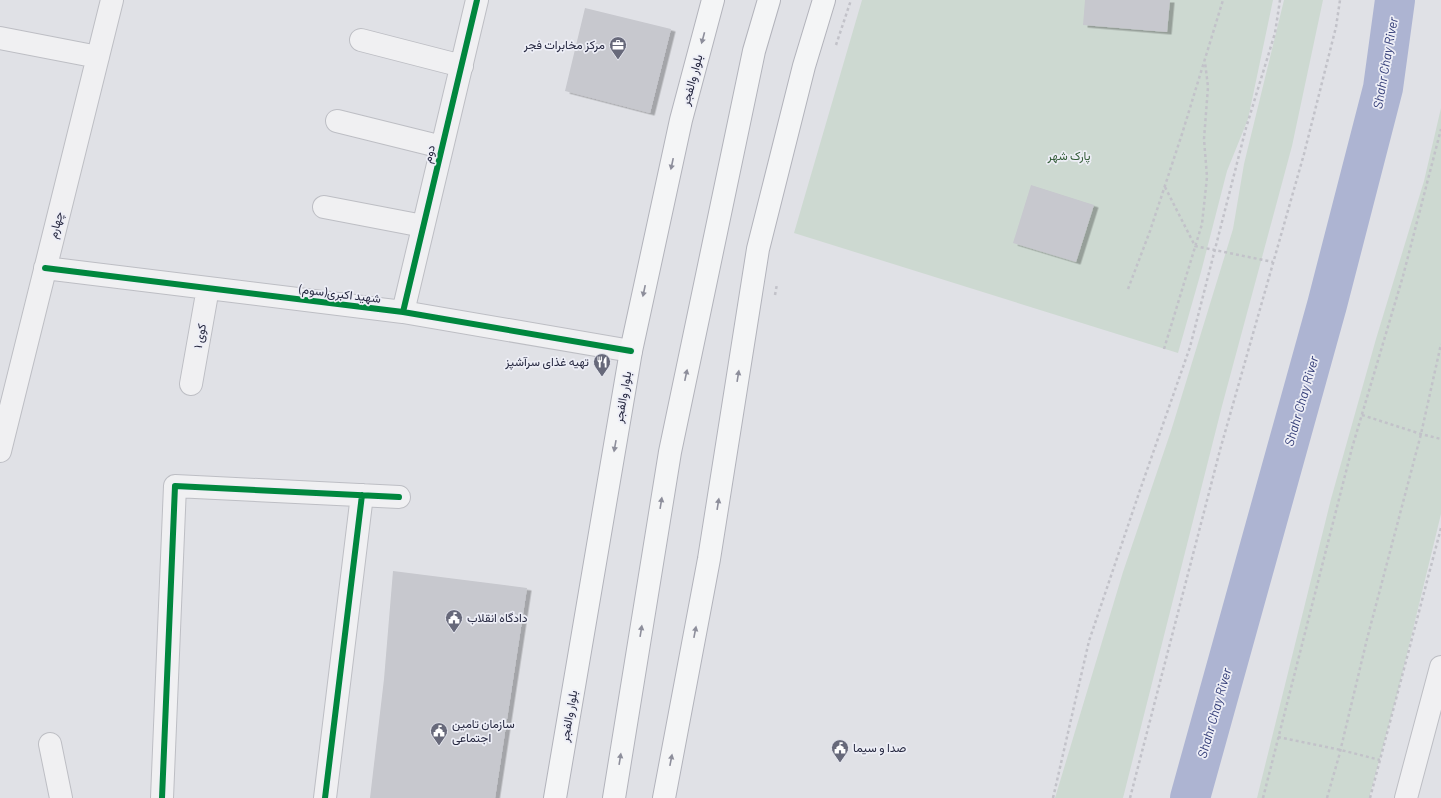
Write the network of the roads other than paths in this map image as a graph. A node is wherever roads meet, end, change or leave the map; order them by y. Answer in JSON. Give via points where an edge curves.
{"nodes":[{"id":1,"x":112,"y":0,"type":"edge"},
{"id":2,"x":478,"y":0,"type":"edge"},
{"id":3,"x":713,"y":0,"type":"edge"},
{"id":4,"x":769,"y":0,"type":"edge"},
{"id":5,"x":824,"y":0,"type":"edge"},
{"id":6,"x":0,"y":38,"type":"edge"},
{"id":7,"x":361,"y":40,"type":"dead end"},
{"id":8,"x":98,"y":57,"type":"junction"},
{"id":9,"x":462,"y":66,"type":"junction"},
{"id":10,"x":337,"y":121,"type":"dead end"},
{"id":11,"x":442,"y":147,"type":"junction"},
{"id":12,"x":324,"y":207,"type":"dead end"},
{"id":13,"x":423,"y":226,"type":"junction"},
{"id":14,"x":45,"y":268,"type":"junction"},
{"id":15,"x":208,"y":288,"type":"junction"},
{"id":16,"x":403,"y":312,"type":"junction"},
{"id":17,"x":631,"y":350,"type":"junction"},
{"id":18,"x":191,"y":384,"type":"dead end"},
{"id":19,"x":0,"y":451,"type":"edge"},
{"id":20,"x":362,"y":495,"type":"junction"},
{"id":21,"x":399,"y":497,"type":"dead end"},
{"id":22,"x":1441,"y":667,"type":"edge"},
{"id":23,"x":50,"y":744,"type":"dead end"},
{"id":24,"x":61,"y":798,"type":"edge"},
{"id":25,"x":162,"y":798,"type":"edge"},
{"id":26,"x":326,"y":798,"type":"edge"},
{"id":27,"x":555,"y":798,"type":"edge"},
{"id":28,"x":614,"y":798,"type":"edge"},
{"id":29,"x":664,"y":798,"type":"edge"},
{"id":30,"x":1406,"y":798,"type":"edge"}],
"edges":[{"from":1,"to":8,"type":"street","name":"چهارم"},
{"from":2,"to":9,"type":"street","name":"دوم"},
{"from":3,"to":17,"type":"highway","name":"بلوار والفجر","one_way":true,"via":[[681,120]]},
{"from":28,"to":4,"type":"highway","one_way":true,"via":[[670,452],[754,50]]},
{"from":29,"to":5,"type":"highway","one_way":true,"via":[[709,559],[758,249],[804,66]]},
{"from":6,"to":8,"type":"street"},
{"from":7,"to":9,"type":"street"},
{"from":8,"to":14,"type":"street","name":"چهارم"},
{"from":9,"to":11,"type":"street","name":"دوم"},
{"from":10,"to":11,"type":"street"},
{"from":11,"to":13,"type":"street","name":"دوم"},
{"from":12,"to":13,"type":"street"},
{"from":13,"to":16,"type":"street","name":"دوم"},
{"from":14,"to":15,"type":"street","name":"شهید اکبری(سوم)"},
{"from":14,"to":19,"type":"street","name":"چهارم"},
{"from":15,"to":16,"type":"street","name":"شهید اکبری(سوم)"},
{"from":15,"to":18,"type":"street","name":"کوی ۱"},
{"from":16,"to":17,"type":"street","name":"شهید اکبری(سوم)"},
{"from":17,"to":27,"type":"highway","name":"بلوار والفجر","one_way":true},
{"from":20,"to":21,"type":"street"},
{"from":20,"to":25,"type":"street","via":[[175,486]]},
{"from":20,"to":26,"type":"street"},
{"from":22,"to":30,"type":"street"},
{"from":23,"to":24,"type":"street"}]}
